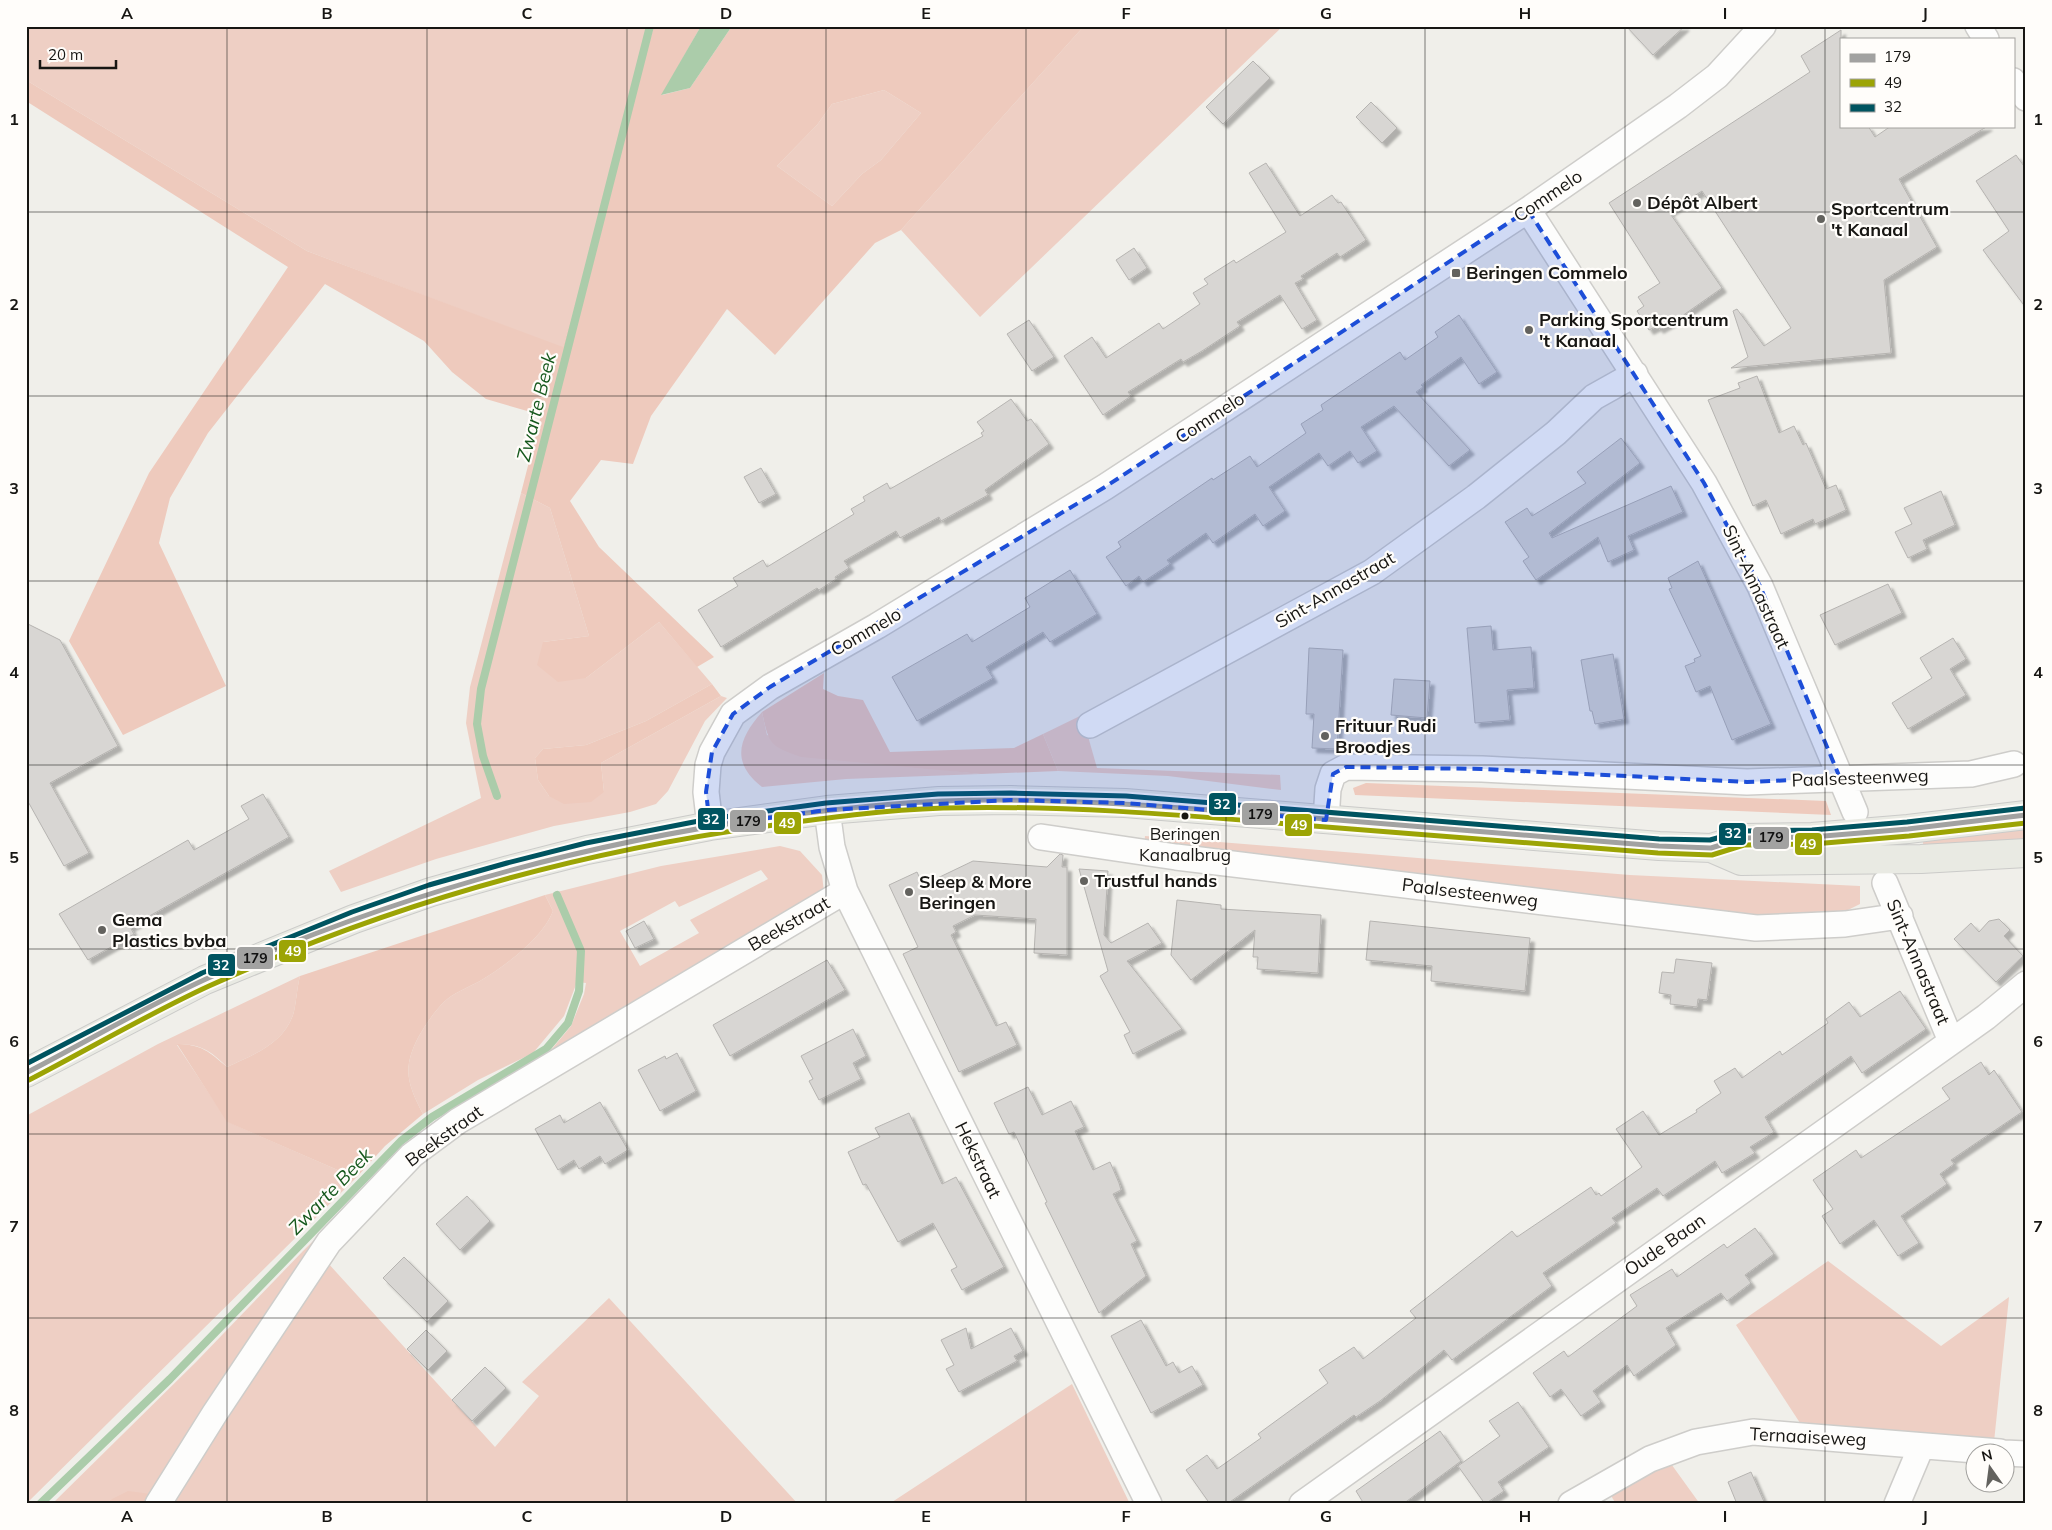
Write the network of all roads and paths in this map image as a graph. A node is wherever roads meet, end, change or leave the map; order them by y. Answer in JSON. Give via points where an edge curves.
{"nodes":[{"id":1,"x":1763,"y":26,"type":"edge"},
{"id":2,"x":1978,"y":26,"type":"edge"},
{"id":3,"x":1985,"y":38,"type":"edge"},
{"id":4,"x":2014,"y":82,"type":"edge"},
{"id":5,"x":2026,"y":98,"type":"edge"},
{"id":6,"x":1528,"y":210,"type":"junction"},
{"id":7,"x":1635,"y":374,"type":"junction"},
{"id":8,"x":1090,"y":725,"type":"dead end"},
{"id":9,"x":2014,"y":764,"type":"dead end"},
{"id":10,"x":1840,"y":778,"type":"junction"},
{"id":11,"x":827,"y":810,"type":"junction"},
{"id":12,"x":1855,"y":812,"type":"dead end"},
{"id":13,"x":2026,"y":815,"type":"edge"},
{"id":14,"x":1326,"y":820,"type":"junction"},
{"id":15,"x":710,"y":826,"type":"junction"},
{"id":16,"x":1041,"y":837,"type":"dead end"},
{"id":17,"x":1711,"y":848,"type":"junction"},
{"id":18,"x":2026,"y":853,"type":"edge"},
{"id":19,"x":1885,"y":883,"type":"dead end"},
{"id":20,"x":845,"y":891,"type":"junction"},
{"id":21,"x":1900,"y":916,"type":"junction"},
{"id":22,"x":2026,"y":984,"type":"edge"},
{"id":23,"x":1951,"y":1041,"type":"junction"},
{"id":24,"x":26,"y":1073,"type":"edge"},
{"id":25,"x":1921,"y":1446,"type":"junction"},
{"id":26,"x":1964,"y":1449,"type":"edge"},
{"id":27,"x":158,"y":1504,"type":"edge"},
{"id":28,"x":1149,"y":1504,"type":"edge"},
{"id":29,"x":1302,"y":1504,"type":"edge"},
{"id":30,"x":1571,"y":1504,"type":"edge"},
{"id":31,"x":1897,"y":1504,"type":"edge"}],
"edges":[{"from":1,"to":6,"type":"street","name":"Commelo","via":[[1717,76]]},
{"from":2,"to":3,"type":"street"},
{"from":4,"to":5,"type":"street"},
{"from":6,"to":7,"type":"street","name":"Sint-Annastraat"},
{"from":6,"to":15,"type":"street","name":"Commelo","via":[[1105,487],[770,687],[733,714],[708,765],[706,792]]},
{"from":7,"to":8,"type":"street","name":"Sint-Annastraat","via":[[1594,397],[1556,433],[1476,497],[1372,572]]},
{"from":7,"to":10,"type":"street","name":"Sint-Annastraat","via":[[1704,483],[1760,586]]},
{"from":9,"to":10,"type":"street","name":"Paalsesteenweg","via":[[1971,774]]},
{"from":10,"to":12,"type":"street","name":"Sint-Annastraat"},
{"from":10,"to":14,"type":"street","name":"Paalsesteenweg","via":[[1747,782],[1482,769],[1346,767],[1333,774],[1328,789]]},
{"from":11,"to":14,"type":"main road","via":[[939,801],[1011,800],[1125,803]]},
{"from":11,"to":15,"type":"main road"},
{"from":11,"to":20,"type":"street","name":"Hekstraat","via":[[832,847]]},
{"from":13,"to":17,"type":"main road","via":[[1908,830],[1821,837],[1743,838]]},
{"from":14,"to":17,"type":"main road"},
{"from":15,"to":24,"type":"main road","via":[[535,863],[431,892],[354,919],[205,980]]},
{"from":16,"to":21,"type":"street","name":"Paalsesteenweg","via":[[1176,858],[1756,928],[1845,924]]},
{"from":17,"to":18,"type":"main road","via":[[1742,861]]},
{"from":19,"to":21,"type":"street","name":"Sint-Annastraat"},
{"from":20,"to":27,"type":"street","name":"Beekstraat","via":[[458,1121],[412,1155],[329,1242]]},
{"from":20,"to":28,"type":"street","name":"Hekstraat"},
{"from":21,"to":23,"type":"street","name":"Sint-Annastraat"},
{"from":22,"to":23,"type":"street","name":"Oude Baan"},
{"from":23,"to":29,"type":"street","name":"Oude Baan"},
{"from":25,"to":26,"type":"street","name":"Ternaaiseweg"},
{"from":25,"to":30,"type":"street","name":"Ternaaiseweg","via":[[1753,1432],[1696,1442],[1650,1459]]},
{"from":25,"to":31,"type":"street"}]}
